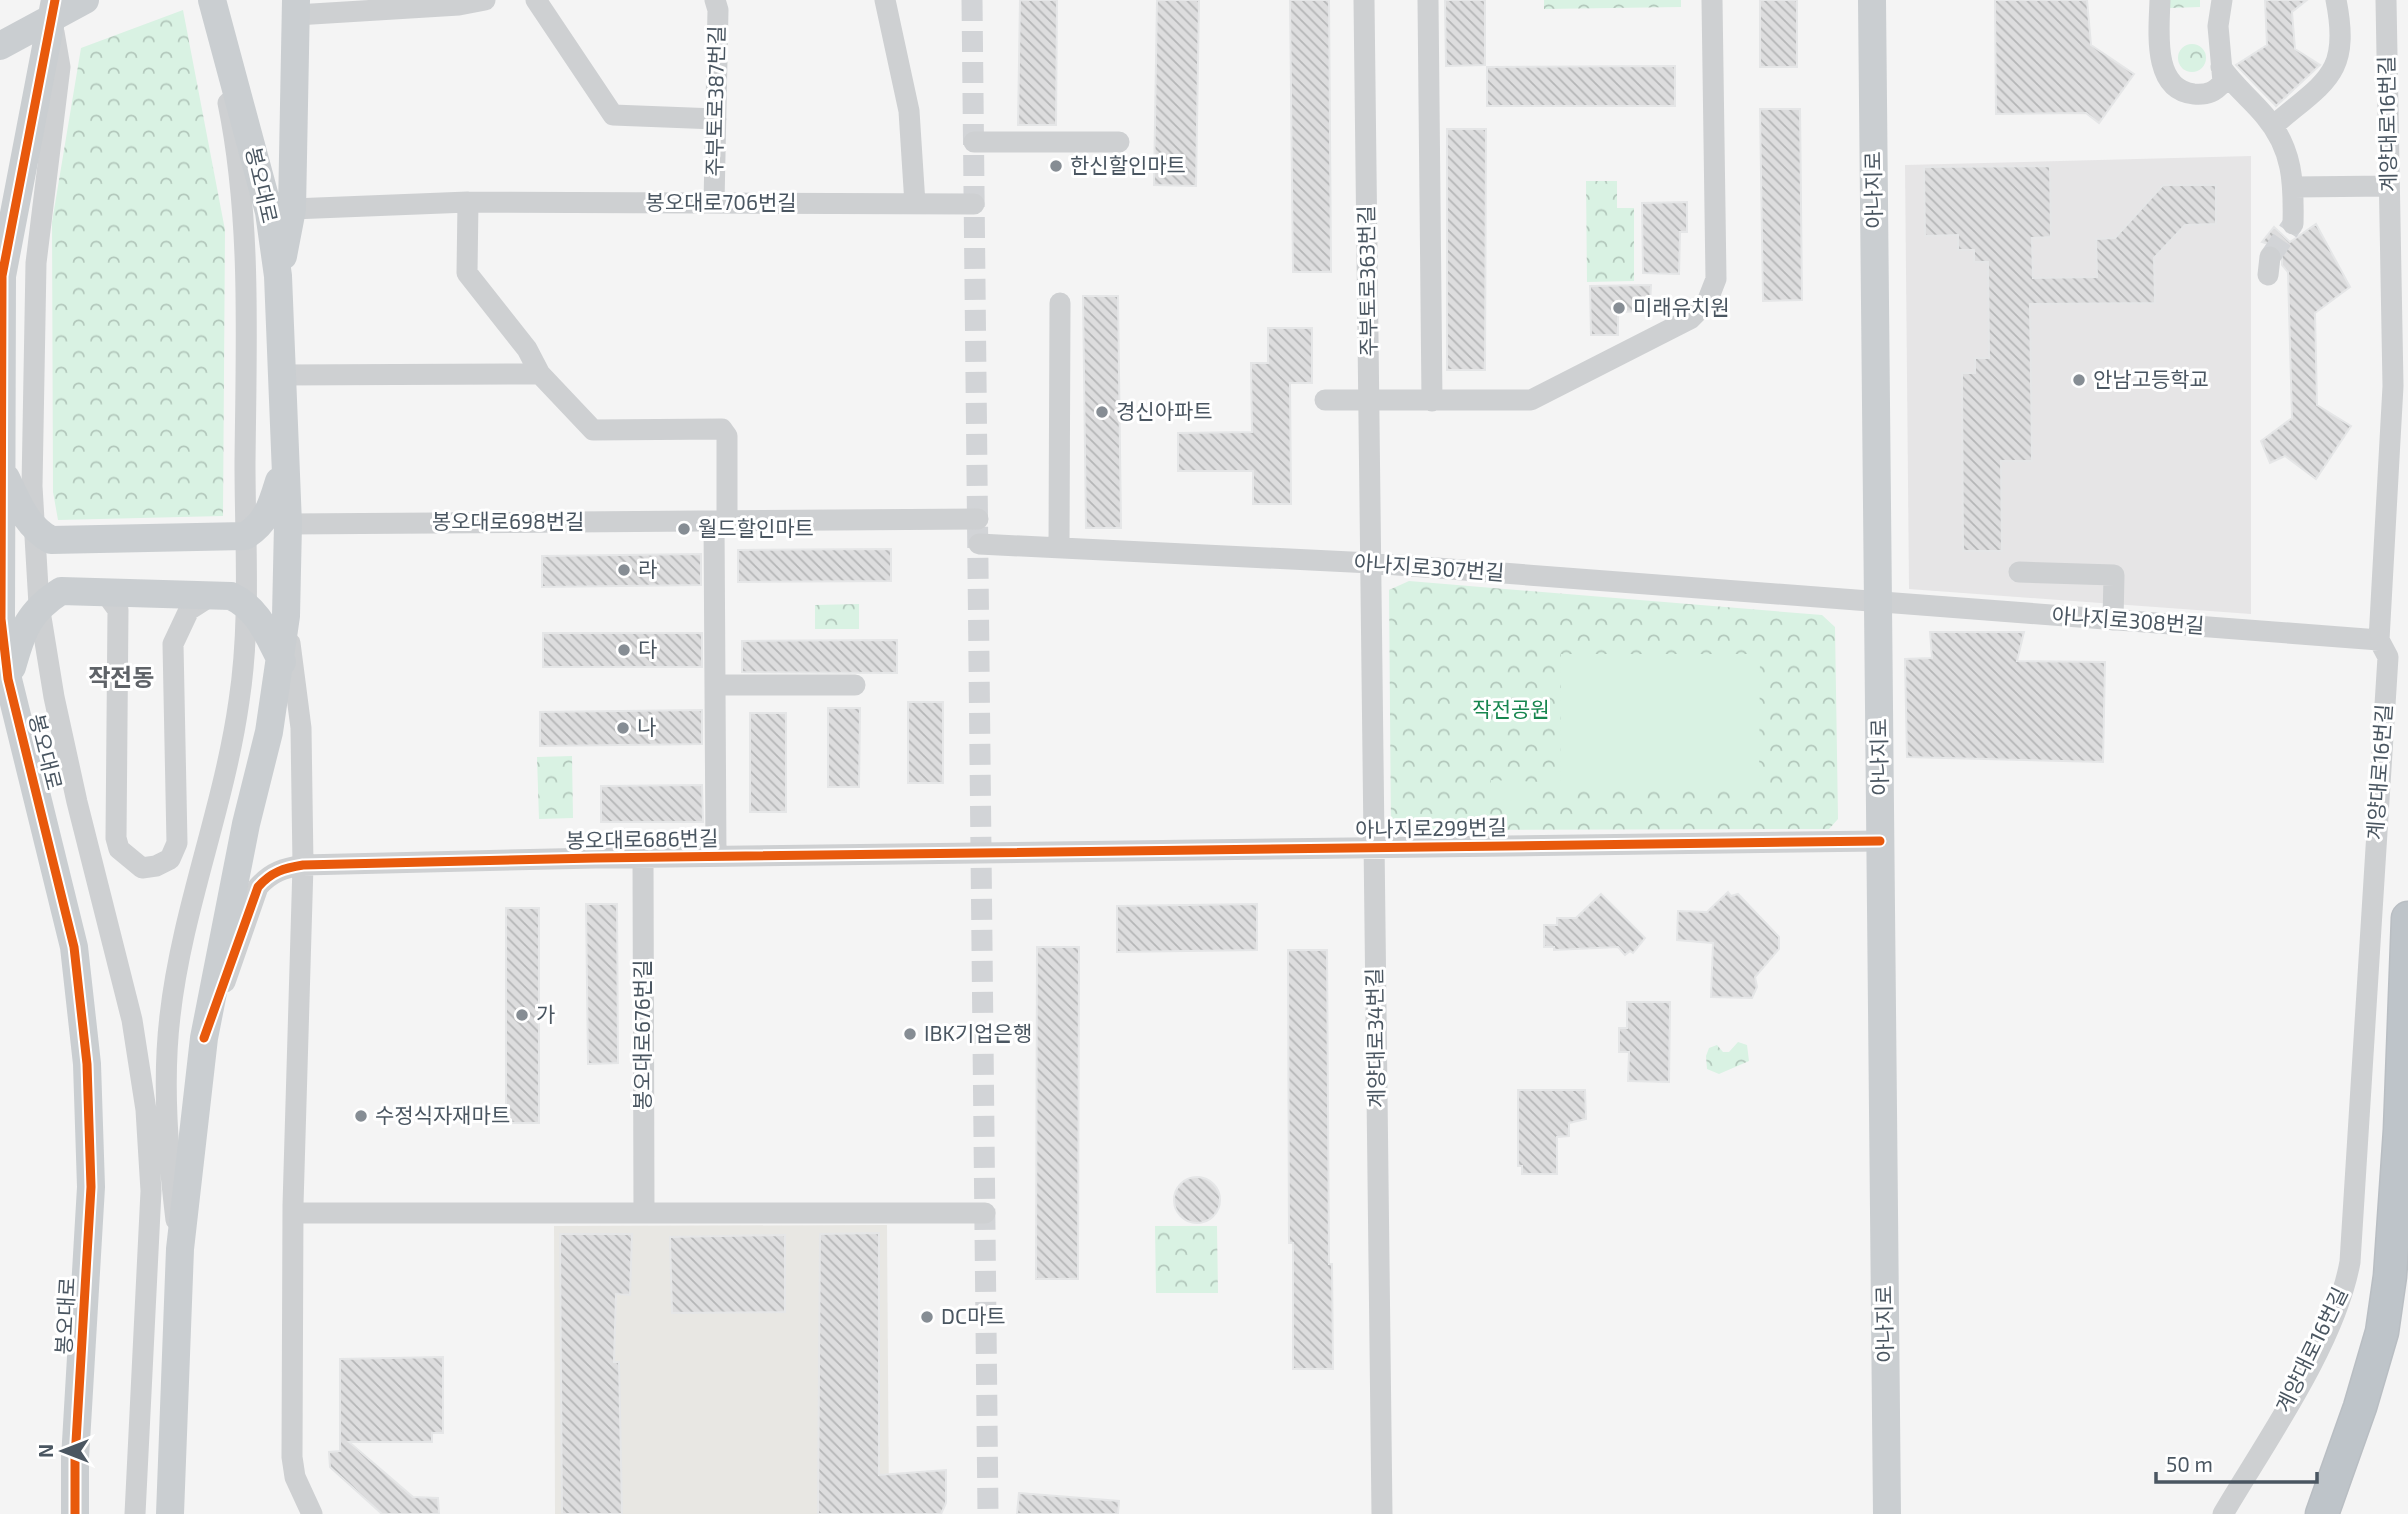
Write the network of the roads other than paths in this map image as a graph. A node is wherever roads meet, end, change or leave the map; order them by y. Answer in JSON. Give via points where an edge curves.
{"nodes":[{"id":1,"x":85,"y":0,"type":"edge"},
{"id":2,"x":210,"y":0,"type":"edge"},
{"id":3,"x":485,"y":0,"type":"edge"},
{"id":4,"x":536,"y":0,"type":"edge"},
{"id":5,"x":715,"y":0,"type":"edge"},
{"id":6,"x":885,"y":0,"type":"edge"},
{"id":7,"x":1364,"y":0,"type":"edge"},
{"id":8,"x":1428,"y":0,"type":"edge"},
{"id":9,"x":1712,"y":0,"type":"edge"},
{"id":10,"x":1872,"y":0,"type":"edge"},
{"id":11,"x":2160,"y":0,"type":"edge"},
{"id":12,"x":2222,"y":0,"type":"edge"},
{"id":13,"x":2336,"y":0,"type":"edge"},
{"id":14,"x":2386,"y":0,"type":"edge"},
{"id":15,"x":458,"y":2,"type":"edge"},
{"id":16,"x":296,"y":7,"type":"edge"},
{"id":17,"x":53,"y":10,"type":"edge"},
{"id":18,"x":0,"y":46,"type":"edge"},
{"id":19,"x":2221,"y":67,"type":"junction"},
{"id":20,"x":716,"y":120,"type":"junction"},
{"id":21,"x":2273,"y":126,"type":"junction"},
{"id":22,"x":974,"y":142,"type":"dead end"},
{"id":23,"x":1119,"y":142,"type":"dead end"},
{"id":24,"x":2389,"y":186,"type":"junction"},
{"id":25,"x":2294,"y":187,"type":"junction"},
{"id":26,"x":468,"y":202,"type":"junction"},
{"id":27,"x":715,"y":203,"type":"junction"},
{"id":28,"x":915,"y":204,"type":"junction"},
{"id":29,"x":974,"y":204,"type":"dead end"},
{"id":30,"x":292,"y":209,"type":"junction"},
{"id":31,"x":2292,"y":224,"type":"tunnel mouth"},
{"id":32,"x":1,"y":269,"type":"edge"},
{"id":33,"x":278,"y":276,"type":"junction"},
{"id":34,"x":1060,"y":303,"type":"dead end"},
{"id":35,"x":540,"y":374,"type":"junction"},
{"id":36,"x":282,"y":375,"type":"junction"},
{"id":37,"x":1325,"y":400,"type":"dead end"},
{"id":38,"x":1369,"y":400,"type":"junction"},
{"id":39,"x":1432,"y":401,"type":"junction"},
{"id":40,"x":284,"y":465,"type":"junction"},
{"id":41,"x":3,"y":473,"type":"junction"},
{"id":42,"x":978,"y":519,"type":"dead end"},
{"id":43,"x":721,"y":521,"type":"junction"},
{"id":44,"x":288,"y":524,"type":"junction"},
{"id":45,"x":37,"y":532,"type":"junction"},
{"id":46,"x":245,"y":536,"type":"junction"},
{"id":47,"x":979,"y":544,"type":"dead end"},
{"id":48,"x":1059,"y":548,"type":"junction"},
{"id":49,"x":1371,"y":563,"type":"junction"},
{"id":50,"x":2019,"y":572,"type":"dead end"},
{"id":51,"x":105,"y":592,"type":"junction"},
{"id":52,"x":214,"y":594,"type":"junction"},
{"id":53,"x":1878,"y":602,"type":"junction"},
{"id":54,"x":247,"y":603,"type":"junction"},
{"id":55,"x":39,"y":605,"type":"junction"},
{"id":56,"x":286,"y":616,"type":"junction"},
{"id":57,"x":2113,"y":620,"type":"junction"},
{"id":58,"x":0,"y":622,"type":"edge"},
{"id":59,"x":2379,"y":640,"type":"junction"},
{"id":60,"x":282,"y":662,"type":"junction"},
{"id":61,"x":9,"y":679,"type":"junction"},
{"id":62,"x":715,"y":685,"type":"junction"},
{"id":63,"x":855,"y":685,"type":"dead end"},
{"id":64,"x":1880,"y":841,"type":"junction"},
{"id":65,"x":1374,"y":847,"type":"junction"},
{"id":66,"x":981,"y":852,"type":"joint"},
{"id":67,"x":716,"y":856,"type":"junction"},
{"id":68,"x":643,"y":857,"type":"junction"},
{"id":69,"x":303,"y":865,"type":"junction"},
{"id":70,"x":2408,"y":918,"type":"edge"},
{"id":71,"x":204,"y":1038,"type":"junction"},
{"id":72,"x":293,"y":1213,"type":"junction"},
{"id":73,"x":644,"y":1213,"type":"junction"},
{"id":74,"x":985,"y":1213,"type":"dead end"},
{"id":75,"x":180,"y":1249,"type":"junction"},
{"id":76,"x":2360,"y":1407,"type":"junction"},
{"id":77,"x":75,"y":1514,"type":"edge"},
{"id":78,"x":135,"y":1514,"type":"edge"},
{"id":79,"x":170,"y":1514,"type":"edge"},
{"id":80,"x":312,"y":1514,"type":"edge"},
{"id":81,"x":1382,"y":1514,"type":"edge"},
{"id":82,"x":1887,"y":1514,"type":"edge"},
{"id":83,"x":2223,"y":1514,"type":"edge"},
{"id":84,"x":2299,"y":1514,"type":"edge"},
{"id":85,"x":2322,"y":1514,"type":"edge"}],
"edges":[{"from":1,"to":17,"type":"main road"},
{"from":2,"to":33,"type":"main road","name":"봉오대로","via":[[269,212]]},
{"from":2,"to":46,"type":"street","via":[[240,196],[246,333]]},
{"from":3,"to":15,"type":"street"},
{"from":4,"to":20,"type":"street","via":[[613,115]]},
{"from":5,"to":20,"type":"street","name":"주부토로387번길"},
{"from":6,"to":28,"type":"street","via":[[909,111]]},
{"from":7,"to":38,"type":"street","name":"주부토로363번길"},
{"from":8,"to":39,"type":"street"},
{"from":9,"to":39,"type":"street","via":[[1716,279],[1707,302],[1690,318],[1531,400]]},
{"from":10,"to":53,"type":"main road","name":"아나지로"},
{"from":11,"to":19,"type":"street","via":[[2159,39],[2169,82],[2185,93],[2215,92],[2223,82]]},
{"from":12,"to":19,"type":"street","via":[[2218,26]]},
{"from":13,"to":21,"type":"street","via":[[2342,32],[2337,63],[2324,82]]},
{"from":14,"to":24,"type":"street","name":"계양대로16번길"},
{"from":15,"to":16,"type":"street"},
{"from":16,"to":30,"type":"main road"},
{"from":17,"to":18,"type":"main road"},
{"from":17,"to":32,"type":"main road","name":"봉오대로"},
{"from":17,"to":45,"type":"street","via":[[60,67],[36,262],[32,486]]},
{"from":19,"to":21,"type":"street"},
{"from":20,"to":27,"type":"street","name":"주부토로387번길"},
{"from":21,"to":25,"type":"street","via":[[2289,157]]},
{"from":22,"to":23,"type":"street"},
{"from":24,"to":25,"type":"street"},
{"from":24,"to":59,"type":"street","name":"계양대로16번길","via":[[2393,386]]},
{"from":25,"to":31,"type":"street"},
{"from":26,"to":27,"type":"street","name":"봉오대로706번길"},
{"from":26,"to":30,"type":"street","name":"봉오대로706번길"},
{"from":26,"to":35,"type":"street","via":[[467,273],[527,349]]},
{"from":27,"to":28,"type":"street","name":"봉오대로706번길"},
{"from":28,"to":29,"type":"street","name":"봉오대로706번길"},
{"from":30,"to":33,"type":"main road"},
{"from":32,"to":41,"type":"main road","name":"봉오대로"},
{"from":33,"to":36,"type":"main road","name":"봉오대로"},
{"from":34,"to":48,"type":"street"},
{"from":35,"to":36,"type":"street"},
{"from":35,"to":43,"type":"street","via":[[593,430],[722,429],[727,436]]},
{"from":36,"to":40,"type":"main road","name":"봉오대로"},
{"from":37,"to":38,"type":"street"},
{"from":38,"to":39,"type":"street"},
{"from":38,"to":49,"type":"street","name":"주부토로363번길"},
{"from":40,"to":44,"type":"main road","name":"봉오대로"},
{"from":40,"to":46,"type":"main road","via":[[268,515]]},
{"from":41,"to":45,"type":"main road"},
{"from":41,"to":58,"type":"main road","name":"봉오대로"},
{"from":42,"to":43,"type":"street","name":"봉오대로698번길"},
{"from":43,"to":44,"type":"street","name":"봉오대로698번길"},
{"from":43,"to":62,"type":"street"},
{"from":44,"to":56,"type":"main road","name":"봉오대로"},
{"from":45,"to":46,"type":"main road","via":[[51,540]]},
{"from":45,"to":55,"type":"street"},
{"from":46,"to":54,"type":"street"},
{"from":47,"to":48,"type":"street","name":"아나지로307번길"},
{"from":48,"to":49,"type":"street","name":"아나지로307번길"},
{"from":49,"to":53,"type":"street","name":"아나지로307번길"},
{"from":49,"to":65,"type":"street","name":"계양대로34번길"},
{"from":50,"to":57,"type":"street","via":[[2114,575]]},
{"from":51,"to":52,"type":"main road"},
{"from":51,"to":52,"type":"street","via":[[118,610],[116,838],[119,849],[142,868],[170,859],[177,843],[173,644],[189,610]]},
{"from":51,"to":55,"type":"main road","via":[[61,591]]},
{"from":52,"to":54,"type":"main road"},
{"from":53,"to":57,"type":"street","name":"아나지로308번길"},
{"from":53,"to":64,"type":"main road","name":"아나지로"},
{"from":54,"to":60,"type":"main road"},
{"from":54,"to":75,"type":"street","via":[[240,700],[170,1016],[169,1158]]},
{"from":55,"to":61,"type":"main road","via":[[22,632]]},
{"from":55,"to":78,"type":"street","via":[[77,802],[132,1020],[146,1110],[151,1191]]},
{"from":56,"to":60,"type":"main road","name":"봉오대로"},
{"from":56,"to":69,"type":"street","via":[[301,728]]},
{"from":57,"to":59,"type":"street","name":"아나지로308번길"},
{"from":58,"to":61,"type":"main road","name":"봉오대로"},
{"from":59,"to":83,"type":"street","name":"계양대로16번길","via":[[2388,657],[2350,1262],[2340,1298],[2305,1373]]},
{"from":60,"to":71,"type":"main road","name":"봉오대로"},
{"from":61,"to":77,"type":"main road","name":"봉오대로","via":[[74,947],[88,1064],[91,1186]]},
{"from":62,"to":63,"type":"street"},
{"from":62,"to":67,"type":"street"},
{"from":64,"to":65,"type":"street","name":"아나지로299번길"},
{"from":64,"to":82,"type":"main road","name":"아나지로"},
{"from":65,"to":66,"type":"street","name":"아나지로299번길"},
{"from":65,"to":81,"type":"street","name":"계양대로34번길"},
{"from":66,"to":67,"type":"street","name":"봉오대로686번길"},
{"from":67,"to":68,"type":"street","name":"봉오대로686번길"},
{"from":68,"to":69,"type":"street","name":"봉오대로686번길"},
{"from":68,"to":73,"type":"street","name":"봉오대로676번길"},
{"from":69,"to":71,"type":"street","name":"봉오대로686번길","via":[[284,868],[258,887]]},
{"from":69,"to":72,"type":"street"},
{"from":70,"to":76,"type":"highway","via":[[2390,1276],[2382,1332]]},
{"from":71,"to":75,"type":"main road","name":"봉오대로"},
{"from":72,"to":73,"type":"street"},
{"from":72,"to":80,"type":"street","via":[[292,1457],[295,1477]]},
{"from":73,"to":74,"type":"street"},
{"from":75,"to":79,"type":"main road","name":"봉오대로"},
{"from":76,"to":84,"type":"highway","via":[[2334,1443]]},
{"from":76,"to":85,"type":"highway"}]}
